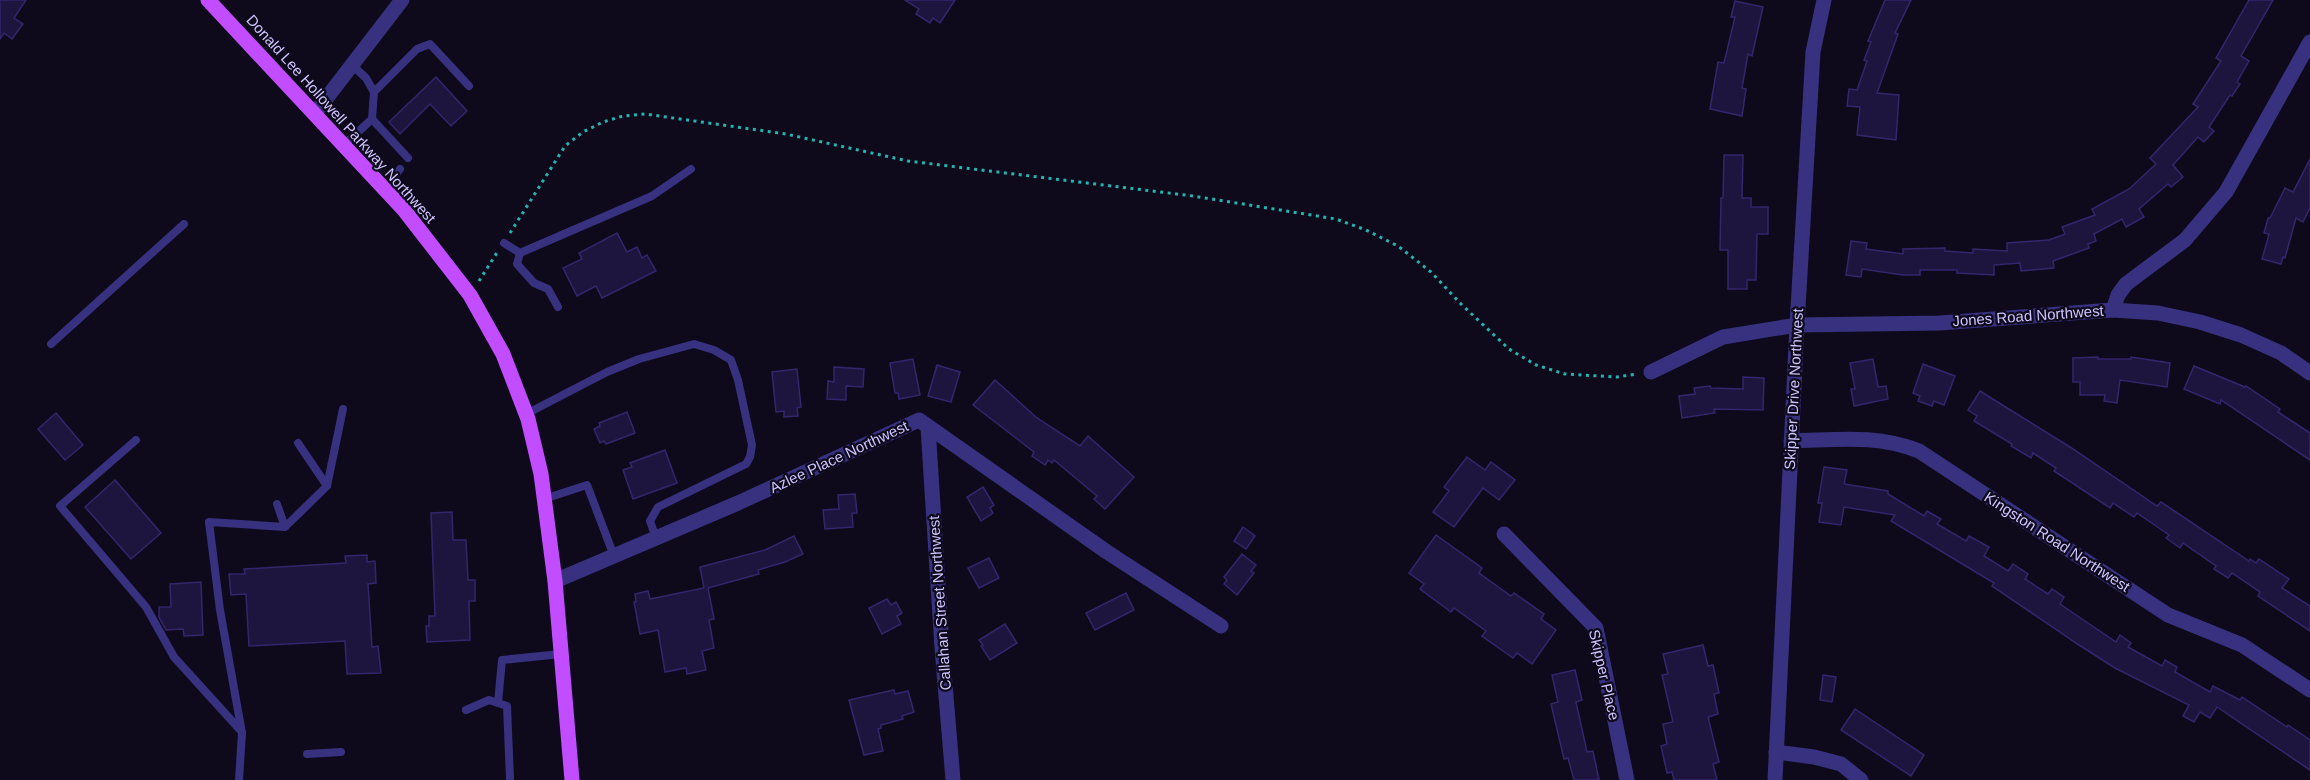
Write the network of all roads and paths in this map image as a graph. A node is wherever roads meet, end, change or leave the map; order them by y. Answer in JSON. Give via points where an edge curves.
{"nodes":[{"id":1,"x":208,"y":0,"type":"edge"},
{"id":2,"x":402,"y":0,"type":"edge"},
{"id":3,"x":1824,"y":0,"type":"edge"},
{"id":4,"x":2310,"y":42,"type":"edge"},
{"id":5,"x":352,"y":65,"type":"junction"},
{"id":6,"x":469,"y":86,"type":"dead end"},
{"id":7,"x":374,"y":92,"type":"junction"},
{"id":8,"x":315,"y":114,"type":"junction"},
{"id":9,"x":372,"y":119,"type":"junction"},
{"id":10,"x":344,"y":144,"type":"junction"},
{"id":11,"x":408,"y":158,"type":"dead end"},
{"id":12,"x":400,"y":169,"type":"dead end"},
{"id":13,"x":691,"y":169,"type":"dead end"},
{"id":14,"x":385,"y":190,"type":"junction"},
{"id":15,"x":184,"y":224,"type":"dead end"},
{"id":16,"x":504,"y":243,"type":"junction"},
{"id":17,"x":520,"y":253,"type":"junction"},
{"id":18,"x":470,"y":295,"type":"junction"},
{"id":19,"x":558,"y":307,"type":"dead end"},
{"id":20,"x":2113,"y":310,"type":"junction"},
{"id":21,"x":1797,"y":325,"type":"junction"},
{"id":22,"x":51,"y":344,"type":"dead end"},
{"id":23,"x":1651,"y":372,"type":"joint"},
{"id":24,"x":2310,"y":373,"type":"edge"},
{"id":25,"x":343,"y":409,"type":"dead end"},
{"id":26,"x":526,"y":414,"type":"junction"},
{"id":27,"x":928,"y":427,"type":"junction"},
{"id":28,"x":136,"y":440,"type":"dead end"},
{"id":29,"x":1791,"y":441,"type":"junction"},
{"id":30,"x":298,"y":444,"type":"dead end"},
{"id":31,"x":327,"y":486,"type":"junction"},
{"id":32,"x":544,"y":499,"type":"junction"},
{"id":33,"x":277,"y":504,"type":"dead end"},
{"id":34,"x":285,"y":526,"type":"junction"},
{"id":35,"x":1504,"y":534,"type":"dead end"},
{"id":36,"x":656,"y":538,"type":"junction"},
{"id":37,"x":614,"y":556,"type":"junction"},
{"id":38,"x":555,"y":581,"type":"junction"},
{"id":39,"x":1221,"y":626,"type":"dead end"},
{"id":40,"x":561,"y":654,"type":"junction"},
{"id":41,"x":2310,"y":690,"type":"edge"},
{"id":42,"x":502,"y":705,"type":"junction"},
{"id":43,"x":466,"y":710,"type":"dead end"},
{"id":44,"x":242,"y":733,"type":"junction"},
{"id":45,"x":341,"y":752,"type":"dead end"},
{"id":46,"x":1776,"y":752,"type":"junction"},
{"id":47,"x":307,"y":754,"type":"dead end"},
{"id":48,"x":239,"y":780,"type":"edge"},
{"id":49,"x":510,"y":780,"type":"edge"},
{"id":50,"x":572,"y":780,"type":"edge"},
{"id":51,"x":953,"y":780,"type":"edge"},
{"id":52,"x":1627,"y":780,"type":"edge"},
{"id":53,"x":1775,"y":780,"type":"edge"},
{"id":54,"x":1861,"y":780,"type":"edge"}],
"edges":[{"from":1,"to":8,"type":"main road","name":"Donald Lee Hollowell Parkway Northwest"},
{"from":2,"to":5,"type":"street"},
{"from":3,"to":21,"type":"street","name":"Skipper Drive Northwest","via":[[1813,52]]},
{"from":4,"to":20,"type":"street","name":"Jones Road Northwest","via":[[2226,192],[2184,240],[2126,284]]},
{"from":5,"to":7,"type":"lane"},
{"from":5,"to":8,"type":"street"},
{"from":6,"to":7,"type":"lane","via":[[430,44],[417,49]]},
{"from":7,"to":9,"type":"lane"},
{"from":8,"to":10,"type":"main road","name":"Donald Lee Hollowell Parkway Northwest"},
{"from":9,"to":10,"type":"lane"},
{"from":9,"to":11,"type":"lane"},
{"from":10,"to":14,"type":"main road","name":"Donald Lee Hollowell Parkway Northwest"},
{"from":12,"to":14,"type":"lane"},
{"from":13,"to":17,"type":"lane","via":[[652,196]]},
{"from":14,"to":18,"type":"main road","name":"Donald Lee Hollowell Parkway Northwest"},
{"from":15,"to":22,"type":"lane"},
{"from":16,"to":17,"type":"lane"},
{"from":16,"to":18,"type":"path"},
{"from":16,"to":23,"type":"path","via":[[566,146],[603,122],[645,114],[786,134],[908,161],[1193,196],[1336,219],[1398,246],[1431,272],[1509,349],[1536,365],[1565,374],[1592,376]]},
{"from":17,"to":19,"type":"lane","via":[[517,264],[534,283],[548,289]]},
{"from":18,"to":26,"type":"main road","name":"Donald Lee Hollowell Parkway Northwest","via":[[503,354]]},
{"from":20,"to":21,"type":"street","name":"Jones Road Northwest","via":[[1940,323]]},
{"from":20,"to":24,"type":"street","via":[[2158,313],[2241,335],[2280,353]]},
{"from":21,"to":23,"type":"street","name":"Jones Road Northwest","via":[[1723,337]]},
{"from":21,"to":29,"type":"street","name":"Skipper Drive Northwest"},
{"from":25,"to":31,"type":"lane"},
{"from":26,"to":32,"type":"main road","name":"Donald Lee Hollowell Parkway Northwest"},
{"from":26,"to":36,"type":"lane","via":[[607,372],[694,344],[731,360],[752,445],[750,457],[746,464],[658,507],[650,520]]},
{"from":27,"to":36,"type":"street","name":"Azlee Place Northwest","via":[[919,420]]},
{"from":27,"to":39,"type":"street","name":"Azlee Place Northwest"},
{"from":27,"to":51,"type":"street","name":"Callahan Street Northwest"},
{"from":28,"to":44,"type":"lane","via":[[60,506],[146,608],[174,657]]},
{"from":29,"to":41,"type":"street","name":"Kingston Road Northwest","via":[[1877,439],[1919,451],[2168,615],[2242,645]]},
{"from":29,"to":46,"type":"street","name":"Skipper Drive Northwest"},
{"from":30,"to":31,"type":"lane"},
{"from":31,"to":34,"type":"lane"},
{"from":32,"to":37,"type":"lane","via":[[587,484]]},
{"from":32,"to":38,"type":"main road","name":"Donald Lee Hollowell Parkway Northwest"},
{"from":33,"to":34,"type":"lane"},
{"from":34,"to":44,"type":"lane","via":[[209,522]]},
{"from":35,"to":52,"type":"street","name":"Skipper Place","via":[[1596,628]]},
{"from":36,"to":37,"type":"street","name":"Azlee Place Northwest"},
{"from":37,"to":38,"type":"street","name":"Azlee Place Northwest"},
{"from":38,"to":40,"type":"main road","name":"Donald Lee Hollowell Parkway Northwest"},
{"from":40,"to":42,"type":"lane","via":[[501,660]]},
{"from":40,"to":50,"type":"main road","name":"Donald Lee Hollowell Parkway Northwest"},
{"from":42,"to":43,"type":"lane","via":[[489,700]]},
{"from":42,"to":49,"type":"lane"},
{"from":44,"to":48,"type":"lane"},
{"from":45,"to":47,"type":"lane"},
{"from":46,"to":53,"type":"street","name":"Skipper Drive Northwest"},
{"from":46,"to":54,"type":"street","via":[[1841,764]]}]}
